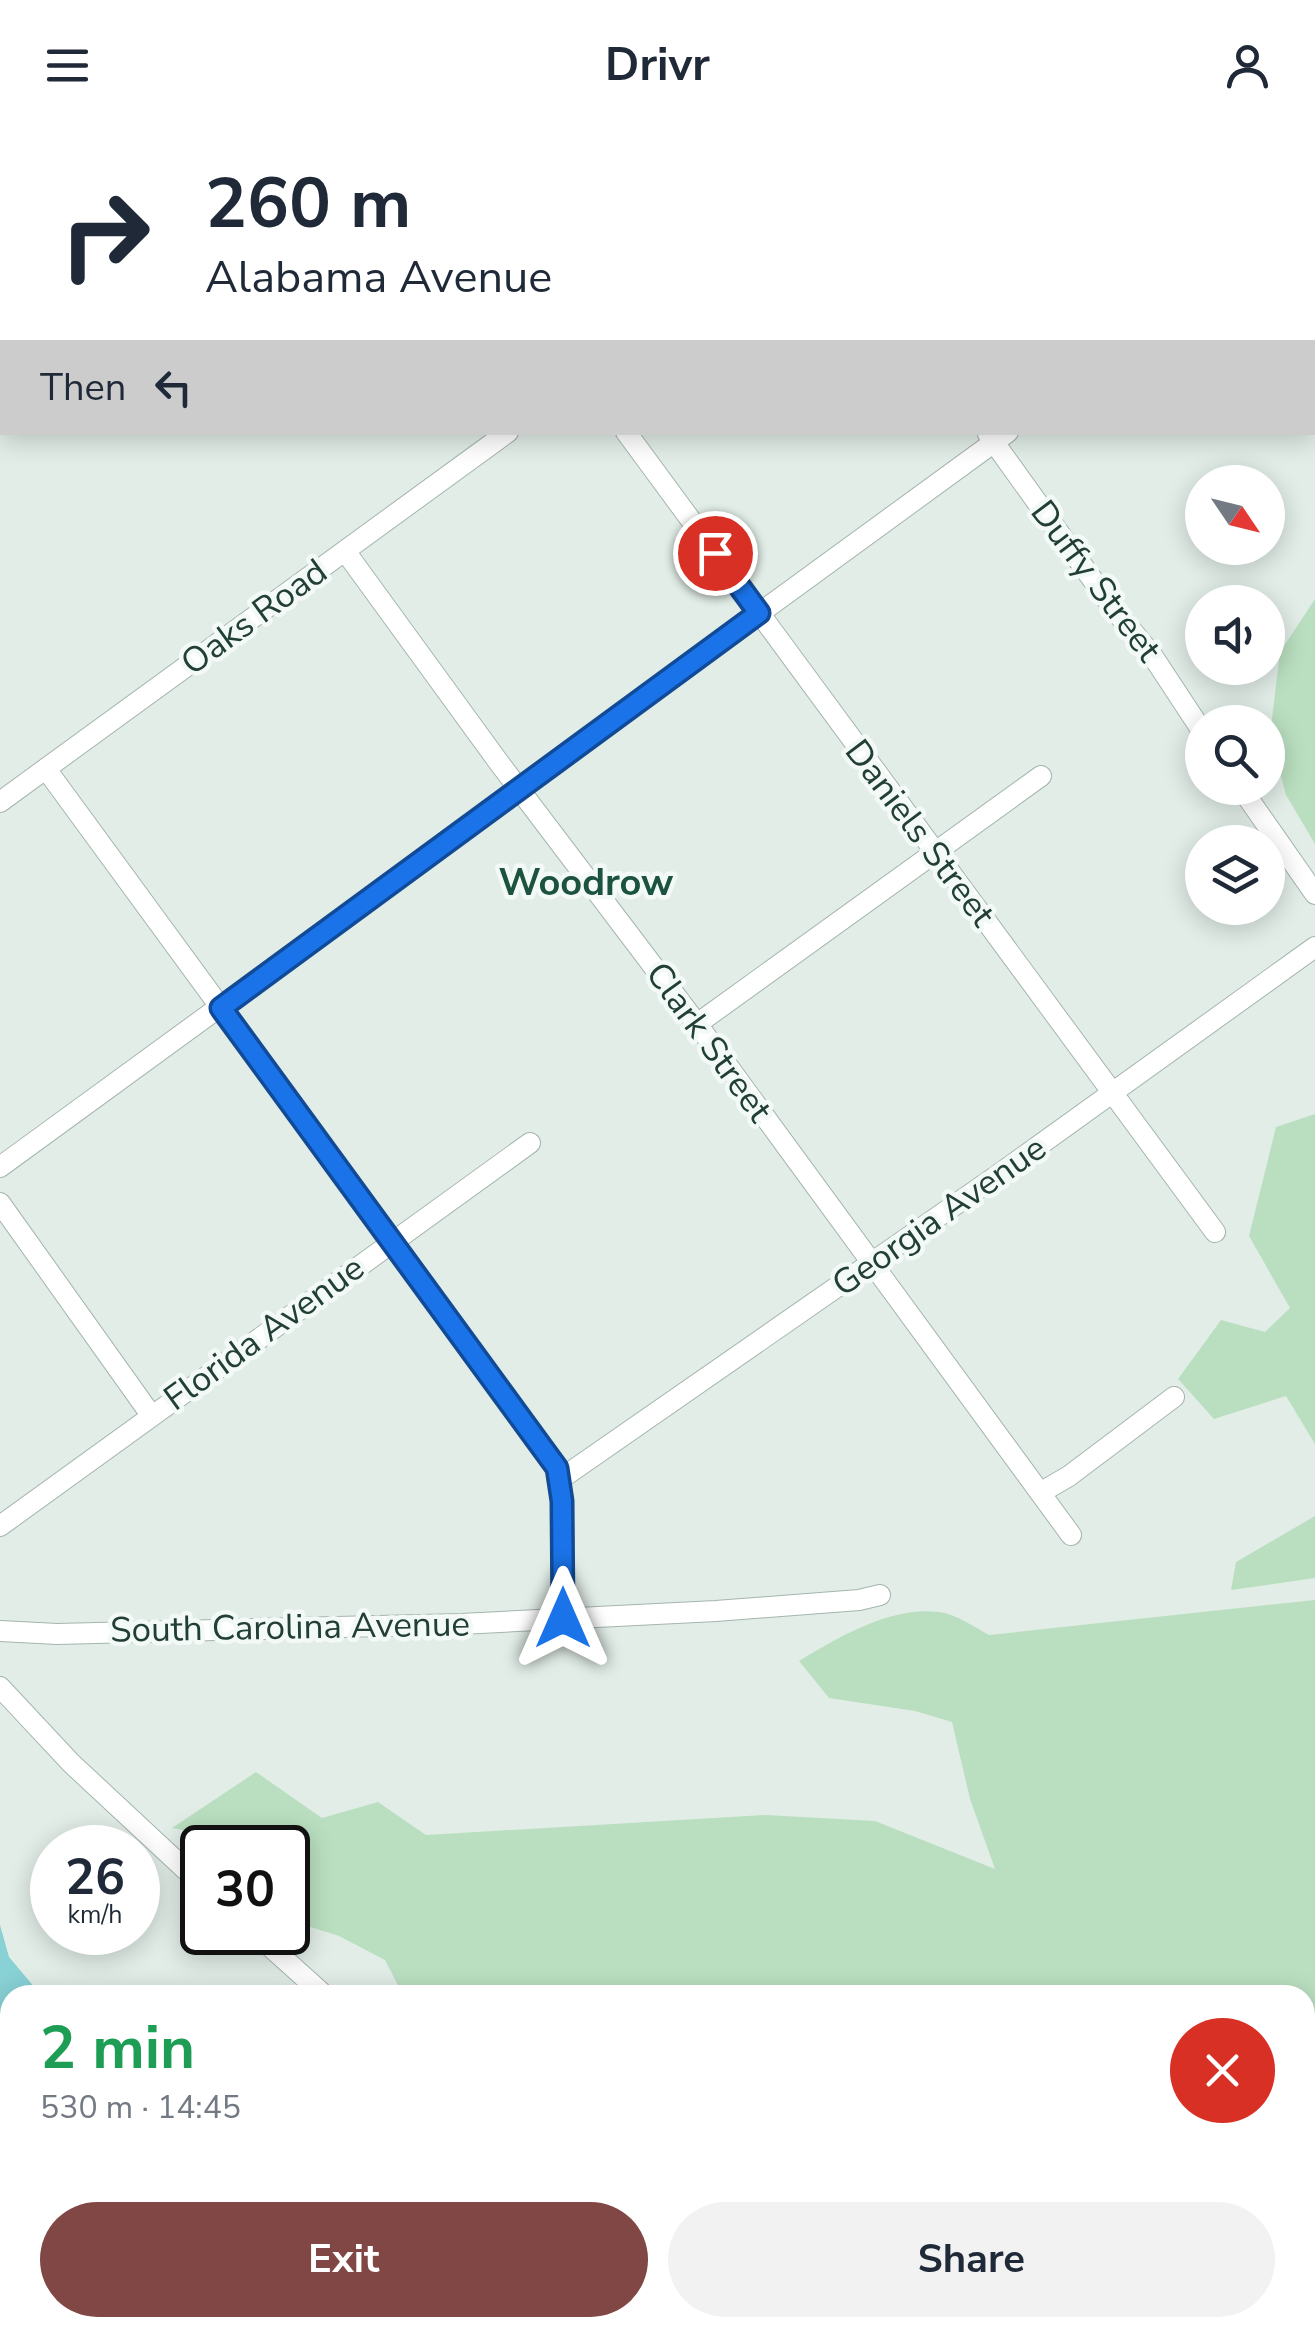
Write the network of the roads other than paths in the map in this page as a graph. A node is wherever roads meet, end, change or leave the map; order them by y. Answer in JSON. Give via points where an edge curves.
{"nodes":[{"id":1,"x":504,"y":435,"type":"edge"},
{"id":2,"x":628,"y":435,"type":"edge"},
{"id":3,"x":996,"y":436,"type":"edge"},
{"id":4,"x":345,"y":551,"type":"junction"},
{"id":5,"x":759,"y":613,"type":"junction"},
{"id":6,"x":1185,"y":705,"type":"edge"},
{"id":7,"x":46,"y":769,"type":"junction"},
{"id":8,"x":1041,"y":776,"type":"dead end"},
{"id":9,"x":520,"y":790,"type":"junction"},
{"id":10,"x":0,"y":802,"type":"edge"},
{"id":11,"x":1253,"y":805,"type":"edge"},
{"id":12,"x":935,"y":852,"type":"junction"},
{"id":13,"x":1315,"y":894,"type":"edge"},
{"id":14,"x":1315,"y":946,"type":"edge"},
{"id":15,"x":221,"y":1008,"type":"junction"},
{"id":16,"x":697,"y":1024,"type":"junction"},
{"id":17,"x":1112,"y":1093,"type":"junction"},
{"id":18,"x":530,"y":1143,"type":"dead end"},
{"id":19,"x":0,"y":1167,"type":"edge"},
{"id":20,"x":0,"y":1203,"type":"edge"},
{"id":21,"x":1215,"y":1232,"type":"dead end"},
{"id":22,"x":392,"y":1240,"type":"junction"},
{"id":23,"x":872,"y":1263,"type":"junction"},
{"id":24,"x":1174,"y":1397,"type":"dead end"},
{"id":25,"x":151,"y":1415,"type":"junction"},
{"id":26,"x":559,"y":1480,"type":"junction"},
{"id":27,"x":1040,"y":1493,"type":"junction"},
{"id":28,"x":0,"y":1526,"type":"edge"},
{"id":29,"x":1071,"y":1535,"type":"dead end"},
{"id":30,"x":880,"y":1595,"type":"dead end"},
{"id":31,"x":563,"y":1618,"type":"junction"},
{"id":32,"x":0,"y":1631,"type":"edge"},
{"id":33,"x":0,"y":1686,"type":"edge"},
{"id":34,"x":180,"y":1864,"type":"edge"},
{"id":35,"x":280,"y":1955,"type":"edge"},
{"id":36,"x":313,"y":1985,"type":"edge"}],
"edges":[{"from":1,"to":4,"type":"street","name":"Oaks Road"},
{"from":2,"to":5,"type":"street","name":"Daniels Street"},
{"from":3,"to":5,"type":"street"},
{"from":3,"to":6,"type":"street","name":"Duffy Street"},
{"from":4,"to":7,"type":"street","name":"Oaks Road"},
{"from":4,"to":9,"type":"street","name":"Clark Street"},
{"from":5,"to":9,"type":"street"},
{"from":5,"to":12,"type":"street","name":"Daniels Street"},
{"from":7,"to":10,"type":"street","name":"Oaks Road"},
{"from":7,"to":15,"type":"street"},
{"from":8,"to":12,"type":"street"},
{"from":9,"to":15,"type":"street"},
{"from":9,"to":16,"type":"street","name":"Clark Street"},
{"from":11,"to":13,"type":"street"},
{"from":12,"to":16,"type":"street"},
{"from":12,"to":17,"type":"street","name":"Daniels Street"},
{"from":14,"to":17,"type":"street","name":"Georgia Avenue"},
{"from":15,"to":19,"type":"street"},
{"from":15,"to":22,"type":"street"},
{"from":16,"to":23,"type":"street","name":"Clark Street"},
{"from":17,"to":21,"type":"street","name":"Daniels Street"},
{"from":17,"to":23,"type":"street","name":"Georgia Avenue"},
{"from":18,"to":22,"type":"street","name":"Florida Avenue"},
{"from":20,"to":25,"type":"street"},
{"from":22,"to":25,"type":"street","name":"Florida Avenue"},
{"from":22,"to":26,"type":"street","via":[[557,1468]]},
{"from":23,"to":26,"type":"street","name":"Georgia Avenue"},
{"from":23,"to":27,"type":"street","name":"Clark Street"},
{"from":24,"to":27,"type":"street"},
{"from":25,"to":28,"type":"street","name":"Florida Avenue"},
{"from":26,"to":31,"type":"street"},
{"from":27,"to":29,"type":"street","name":"Clark Street"},
{"from":30,"to":31,"type":"street","name":"South Carolina Avenue","via":[[716,1612]]},
{"from":31,"to":32,"type":"street","name":"South Carolina Avenue"},
{"from":33,"to":34,"type":"street"},
{"from":35,"to":36,"type":"street"}]}
